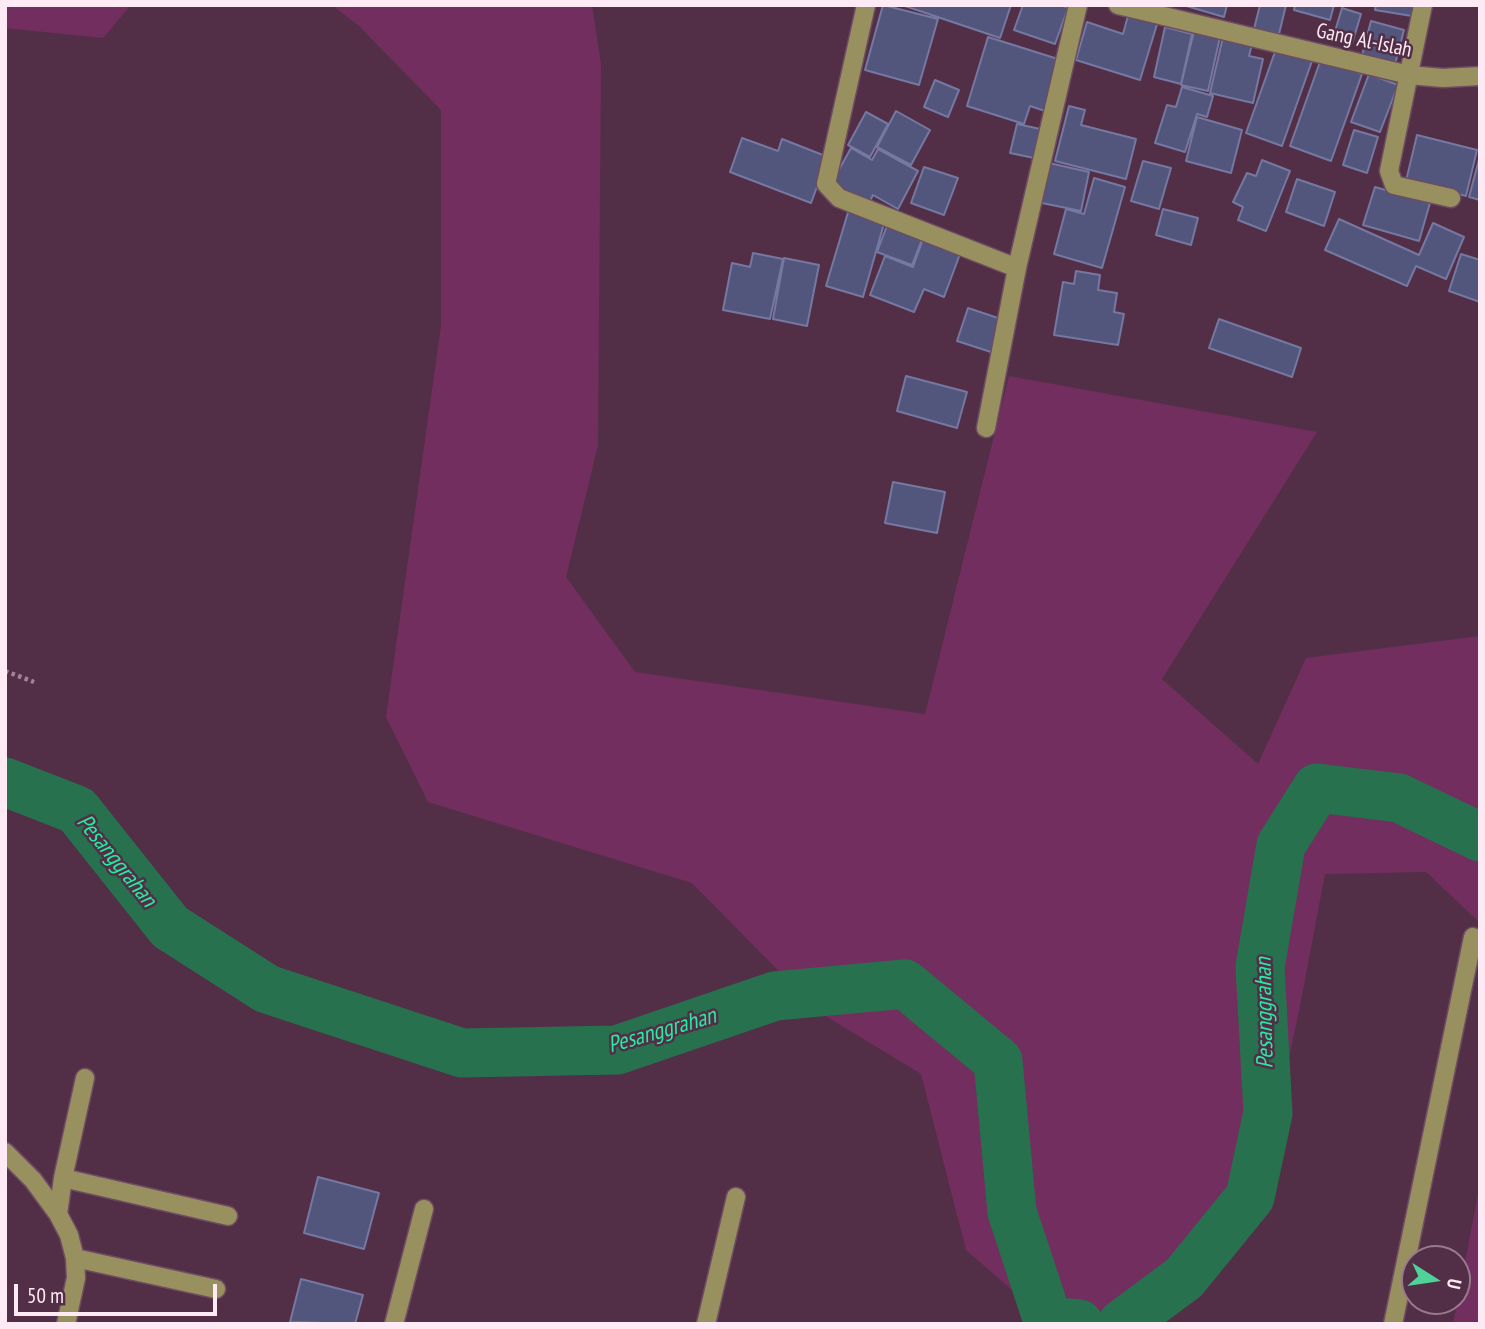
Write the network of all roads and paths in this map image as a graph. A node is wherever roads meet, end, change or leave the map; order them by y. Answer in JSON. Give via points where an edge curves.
{"nodes":[{"id":1,"x":866,"y":5,"type":"edge"},
{"id":2,"x":1078,"y":5,"type":"edge"},
{"id":3,"x":1118,"y":5,"type":"edge"},
{"id":4,"x":1423,"y":5,"type":"edge"},
{"id":5,"x":1409,"y":75,"type":"junction"},
{"id":6,"x":1480,"y":76,"type":"edge"},
{"id":7,"x":1451,"y":198,"type":"dead end"},
{"id":8,"x":1017,"y":268,"type":"junction"},
{"id":9,"x":986,"y":428,"type":"dead end"},
{"id":10,"x":5,"y":671,"type":"edge"},
{"id":11,"x":34,"y":682,"type":"dead end"},
{"id":12,"x":1473,"y":937,"type":"dead end"},
{"id":13,"x":85,"y":1078,"type":"dead end"},
{"id":14,"x":5,"y":1152,"type":"edge"},
{"id":15,"x":63,"y":1178,"type":"junction"},
{"id":16,"x":736,"y":1197,"type":"dead end"},
{"id":17,"x":424,"y":1209,"type":"dead end"},
{"id":18,"x":58,"y":1214,"type":"junction"},
{"id":19,"x":229,"y":1216,"type":"dead end"},
{"id":20,"x":75,"y":1258,"type":"junction"},
{"id":21,"x":216,"y":1289,"type":"dead end"},
{"id":22,"x":66,"y":1324,"type":"edge"},
{"id":23,"x":394,"y":1324,"type":"edge"},
{"id":24,"x":706,"y":1324,"type":"edge"},
{"id":25,"x":1393,"y":1324,"type":"edge"}],
"edges":[{"from":1,"to":8,"type":"street","via":[[826,184],[839,198]]},
{"from":2,"to":8,"type":"street"},
{"from":3,"to":5,"type":"street","name":"Gang Al-Islah"},
{"from":4,"to":5,"type":"street"},
{"from":5,"to":6,"type":"street","name":"Gang Al-Islah"},
{"from":5,"to":7,"type":"street","via":[[1391,179],[1402,188]]},
{"from":8,"to":9,"type":"street"},
{"from":10,"to":11,"type":"path"},
{"from":12,"to":25,"type":"street"},
{"from":13,"to":15,"type":"street"},
{"from":14,"to":18,"type":"street"},
{"from":15,"to":18,"type":"street"},
{"from":15,"to":19,"type":"street"},
{"from":16,"to":24,"type":"street"},
{"from":17,"to":23,"type":"street"},
{"from":18,"to":20,"type":"street"},
{"from":20,"to":21,"type":"street"},
{"from":20,"to":22,"type":"street","via":[[76,1278]]}]}
